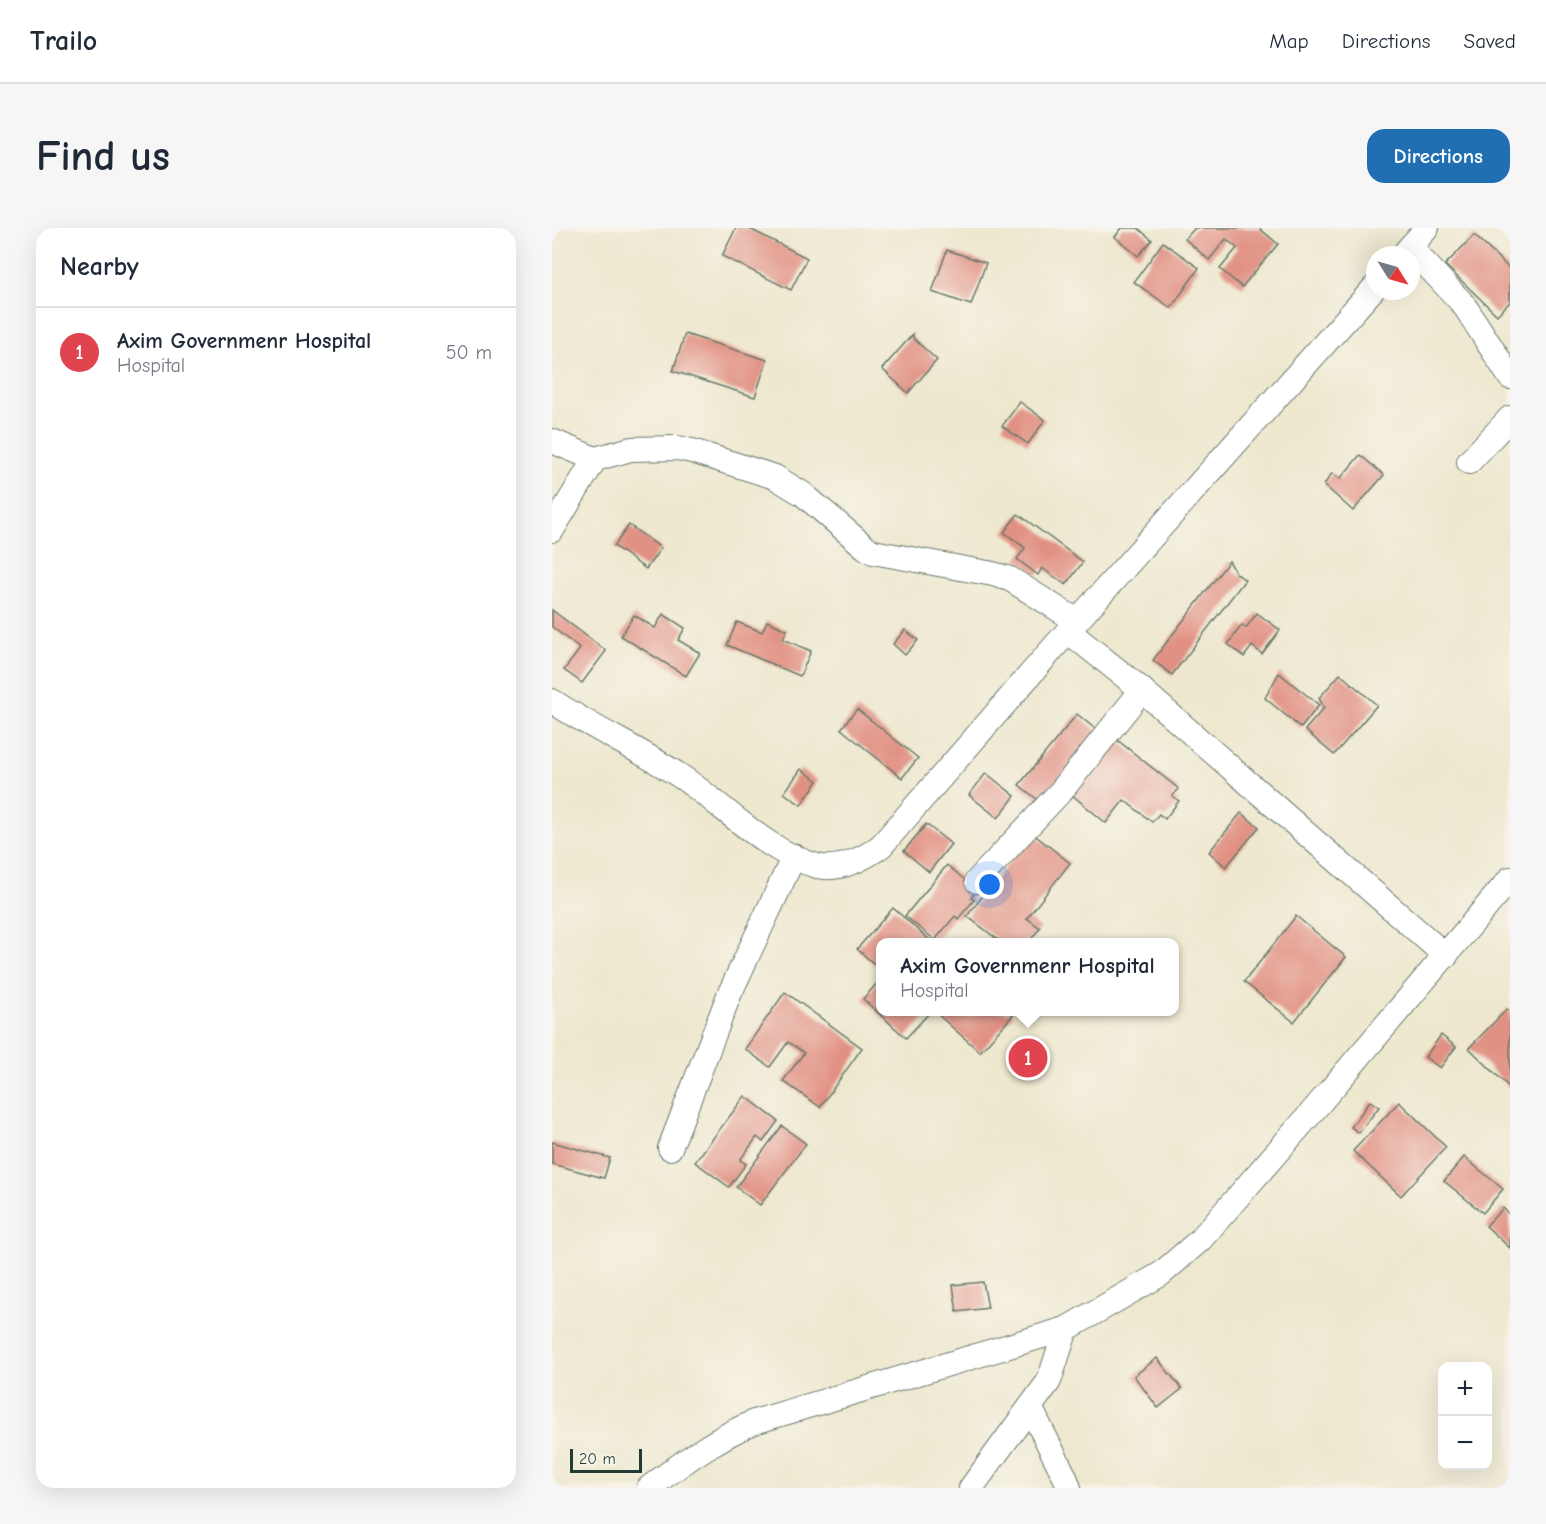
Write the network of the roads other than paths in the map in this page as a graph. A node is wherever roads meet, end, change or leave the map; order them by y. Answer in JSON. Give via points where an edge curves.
{"nodes":[{"id":1,"x":1427,"y":228,"type":"edge"},
{"id":2,"x":1411,"y":246,"type":"edge"},
{"id":3,"x":1420,"y":263,"type":"edge"},
{"id":4,"x":1366,"y":297,"type":"edge"},
{"id":5,"x":1510,"y":377,"type":"edge"},
{"id":6,"x":1510,"y":418,"type":"edge"},
{"id":7,"x":552,"y":441,"type":"edge"},
{"id":8,"x":595,"y":459,"type":"junction"},
{"id":9,"x":1469,"y":462,"type":"dead end"},
{"id":10,"x":552,"y":530,"type":"edge"},
{"id":11,"x":1072,"y":626,"type":"junction"},
{"id":12,"x":1142,"y":690,"type":"junction"},
{"id":13,"x":552,"y":702,"type":"edge"},
{"id":14,"x":794,"y":856,"type":"junction"},
{"id":15,"x":1510,"y":879,"type":"edge"},
{"id":16,"x":977,"y":881,"type":"dead end"},
{"id":17,"x":1510,"y":909,"type":"edge"},
{"id":18,"x":1482,"y":915,"type":"junction"},
{"id":19,"x":1446,"y":956,"type":"junction"},
{"id":20,"x":670,"y":1148,"type":"dead end"},
{"id":21,"x":1066,"y":1329,"type":"junction"},
{"id":22,"x":1030,"y":1407,"type":"junction"},
{"id":23,"x":649,"y":1488,"type":"edge"},
{"id":24,"x":971,"y":1488,"type":"edge"},
{"id":25,"x":1069,"y":1488,"type":"edge"}],
"edges":[{"from":1,"to":2,"type":"street"},
{"from":3,"to":5,"type":"street","via":[[1464,305]]},
{"from":4,"to":11,"type":"street"},
{"from":6,"to":9,"type":"street"},
{"from":7,"to":8,"type":"street"},
{"from":8,"to":10,"type":"street"},
{"from":8,"to":11,"type":"street","via":[[631,449],[677,448],[775,477],[803,494],[873,552],[1010,579]]},
{"from":11,"to":12,"type":"street"},
{"from":11,"to":14,"type":"street","via":[[881,846],[865,857],[835,868]]},
{"from":12,"to":16,"type":"street","via":[[1062,790]]},
{"from":12,"to":19,"type":"street"},
{"from":13,"to":14,"type":"street","via":[[661,764]]},
{"from":14,"to":20,"type":"street","via":[[729,995]]},
{"from":15,"to":18,"type":"street"},
{"from":17,"to":18,"type":"street"},
{"from":18,"to":19,"type":"street"},
{"from":19,"to":21,"type":"street","via":[[1200,1240],[1161,1274]]},
{"from":21,"to":22,"type":"street","via":[[1049,1381]]},
{"from":21,"to":23,"type":"street","via":[[754,1422],[691,1456]]},
{"from":22,"to":24,"type":"street"},
{"from":22,"to":25,"type":"street"}]}
